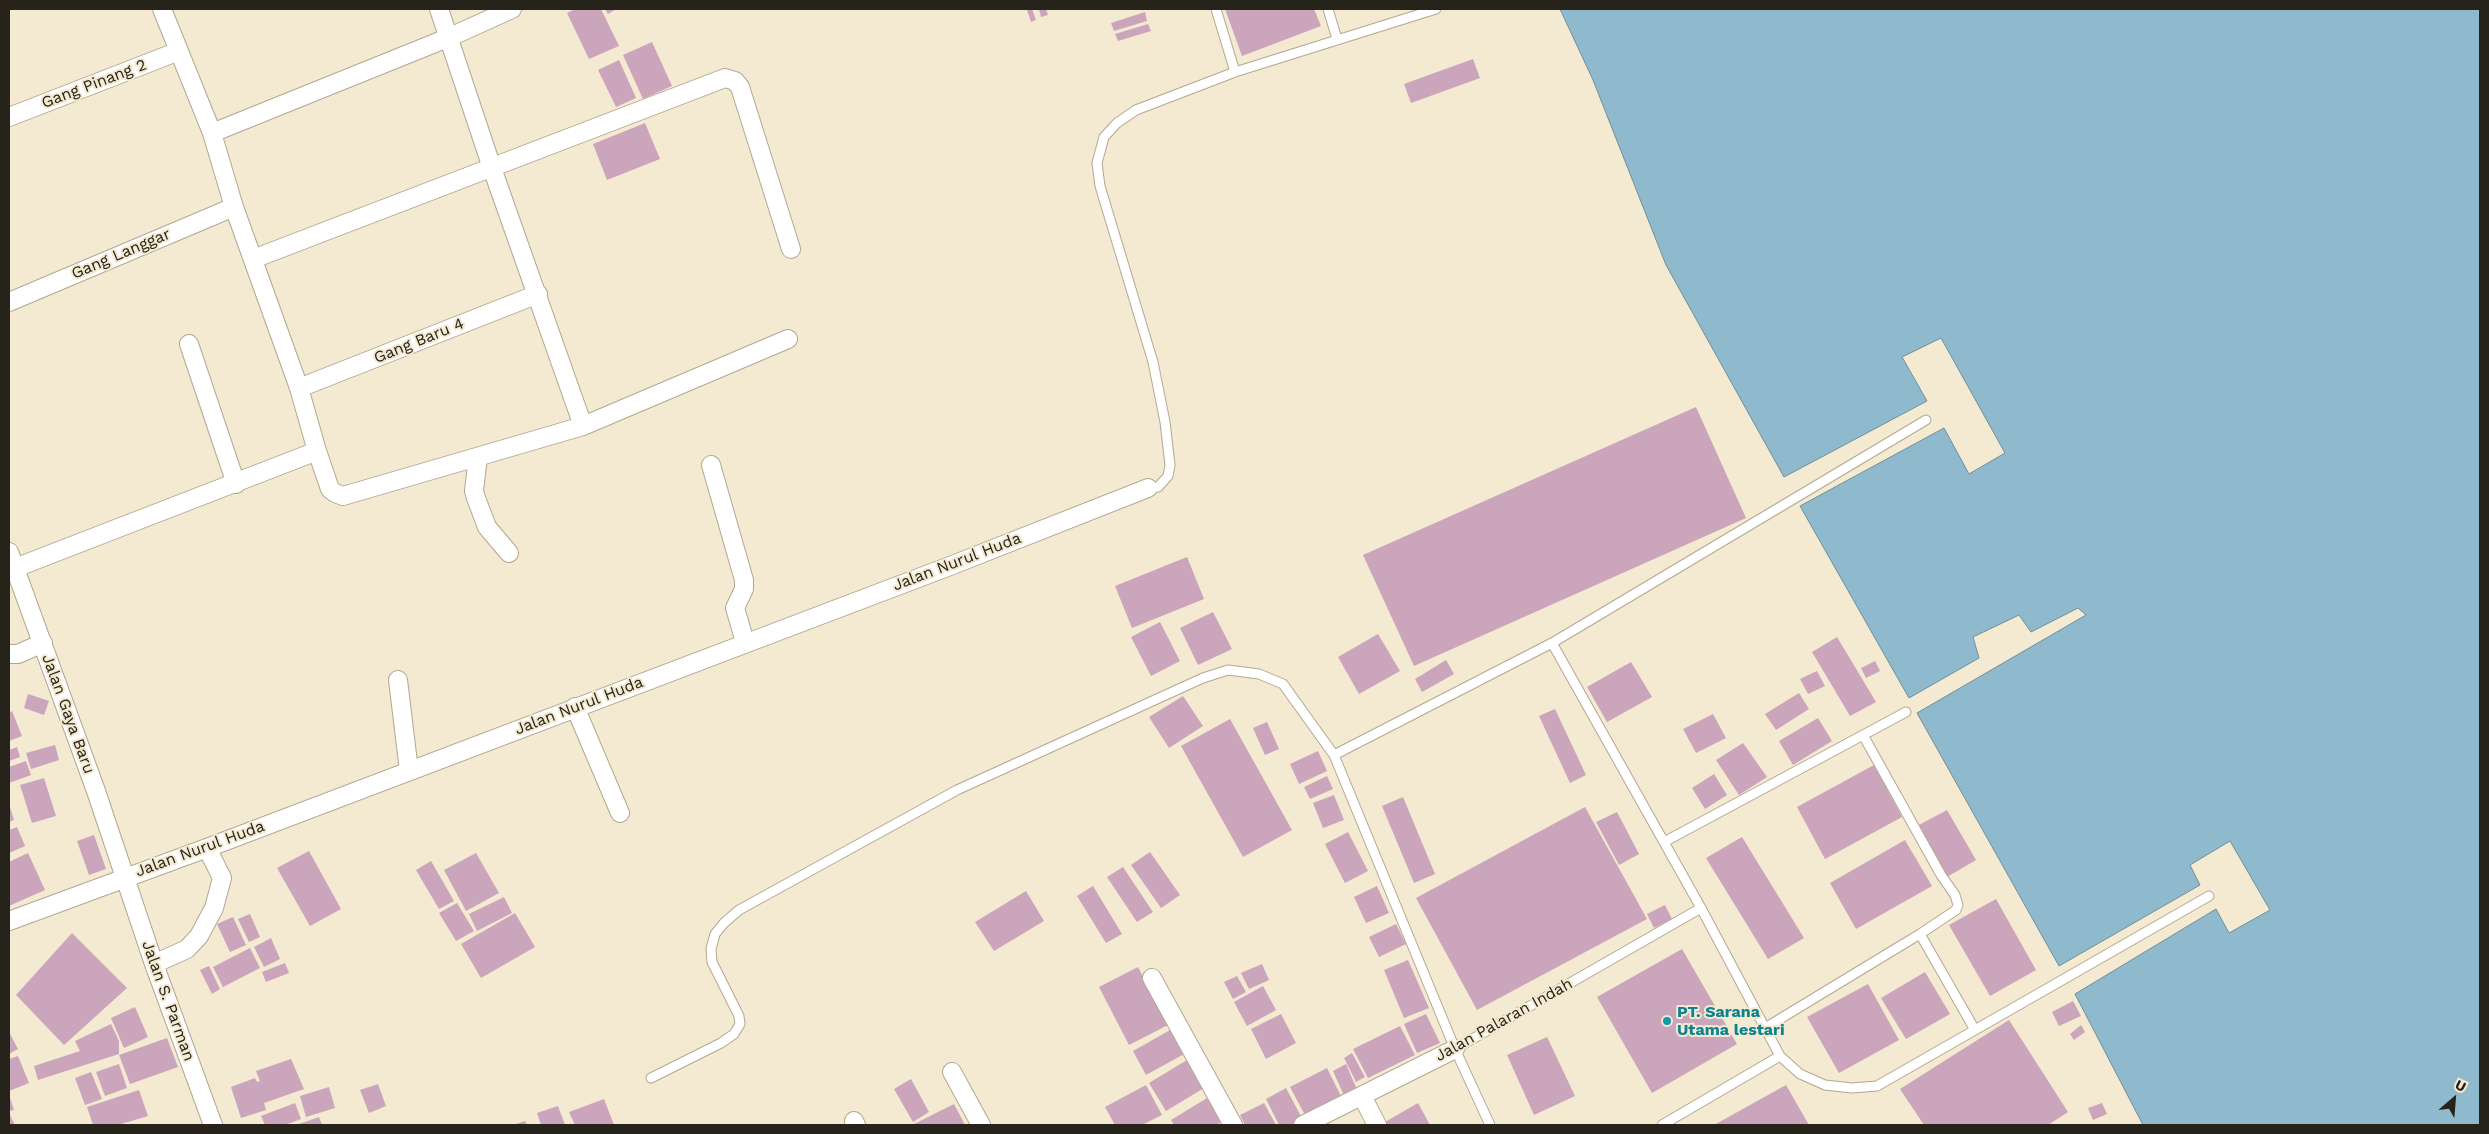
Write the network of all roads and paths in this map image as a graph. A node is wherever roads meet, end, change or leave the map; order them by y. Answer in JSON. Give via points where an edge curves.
{"nodes":[{"id":1,"x":162,"y":9,"type":"edge"},
{"id":2,"x":439,"y":9,"type":"edge"},
{"id":3,"x":512,"y":9,"type":"edge"},
{"id":4,"x":1216,"y":9,"type":"edge"},
{"id":5,"x":1328,"y":9,"type":"edge"},
{"id":6,"x":1436,"y":9,"type":"edge"},
{"id":7,"x":450,"y":37,"type":"junction"},
{"id":8,"x":1337,"y":39,"type":"junction"},
{"id":9,"x":179,"y":51,"type":"junction"},
{"id":10,"x":1235,"y":72,"type":"junction"},
{"id":11,"x":9,"y":116,"type":"edge"},
{"id":12,"x":212,"y":133,"type":"junction"},
{"id":13,"x":492,"y":168,"type":"junction"},
{"id":14,"x":234,"y":207,"type":"junction"},
{"id":15,"x":791,"y":249,"type":"dead end"},
{"id":16,"x":253,"y":259,"type":"junction"},
{"id":17,"x":538,"y":294,"type":"junction"},
{"id":18,"x":9,"y":302,"type":"edge"},
{"id":19,"x":788,"y":339,"type":"dead end"},
{"id":20,"x":189,"y":344,"type":"dead end"},
{"id":21,"x":300,"y":388,"type":"junction"},
{"id":22,"x":1926,"y":420,"type":"dead end"},
{"id":23,"x":583,"y":426,"type":"junction"},
{"id":24,"x":317,"y":451,"type":"junction"},
{"id":25,"x":478,"y":457,"type":"junction"},
{"id":26,"x":711,"y":465,"type":"dead end"},
{"id":27,"x":236,"y":484,"type":"junction"},
{"id":28,"x":1148,"y":488,"type":"joint"},
{"id":29,"x":509,"y":553,"type":"dead end"},
{"id":30,"x":12,"y":560,"type":"edge"},
{"id":31,"x":745,"y":642,"type":"junction"},
{"id":32,"x":42,"y":643,"type":"junction"},
{"id":33,"x":1552,"y":643,"type":"junction"},
{"id":34,"x":9,"y":654,"type":"edge"},
{"id":35,"x":398,"y":680,"type":"dead end"},
{"id":36,"x":575,"y":707,"type":"junction"},
{"id":37,"x":1906,"y":712,"type":"dead end"},
{"id":38,"x":1863,"y":735,"type":"junction"},
{"id":39,"x":1334,"y":755,"type":"junction"},
{"id":40,"x":409,"y":770,"type":"junction"},
{"id":41,"x":620,"y":813,"type":"dead end"},
{"id":42,"x":1664,"y":842,"type":"junction"},
{"id":43,"x":207,"y":848,"type":"junction"},
{"id":44,"x":120,"y":863,"type":"junction"},
{"id":45,"x":2209,"y":896,"type":"dead end"},
{"id":46,"x":1701,"y":908,"type":"junction"},
{"id":47,"x":9,"y":921,"type":"edge"},
{"id":48,"x":1920,"y":934,"type":"junction"},
{"id":49,"x":154,"y":964,"type":"junction"},
{"id":50,"x":1152,"y":978,"type":"dead end"},
{"id":51,"x":1766,"y":1028,"type":"junction"},
{"id":52,"x":1975,"y":1030,"type":"junction"},
{"id":53,"x":1455,"y":1049,"type":"junction"},
{"id":54,"x":1780,"y":1056,"type":"junction"},
{"id":55,"x":952,"y":1072,"type":"dead end"},
{"id":56,"x":651,"y":1078,"type":"dead end"},
{"id":57,"x":1362,"y":1096,"type":"junction"},
{"id":58,"x":213,"y":1125,"type":"edge"},
{"id":59,"x":981,"y":1125,"type":"edge"},
{"id":60,"x":1233,"y":1125,"type":"edge"},
{"id":61,"x":1304,"y":1125,"type":"edge"},
{"id":62,"x":1377,"y":1125,"type":"edge"},
{"id":63,"x":1490,"y":1125,"type":"edge"},
{"id":64,"x":1662,"y":1125,"type":"edge"}],
"edges":[{"from":1,"to":9,"type":"street"},
{"from":2,"to":7,"type":"street"},
{"from":3,"to":7,"type":"street"},
{"from":4,"to":10,"type":"lane"},
{"from":5,"to":8,"type":"lane"},
{"from":6,"to":8,"type":"lane"},
{"from":7,"to":12,"type":"street"},
{"from":7,"to":13,"type":"street"},
{"from":8,"to":10,"type":"lane"},
{"from":9,"to":11,"type":"street","name":"Gang Pinang 2"},
{"from":9,"to":12,"type":"street"},
{"from":10,"to":28,"type":"lane","via":[[1136,110],[1117,122],[1104,137],[1097,163],[1100,186],[1153,362],[1165,422],[1170,465],[1168,476],[1158,488]]},
{"from":12,"to":14,"type":"street"},
{"from":13,"to":15,"type":"street","via":[[725,78],[735,81],[740,87]]},
{"from":13,"to":16,"type":"street"},
{"from":13,"to":17,"type":"street"},
{"from":14,"to":16,"type":"street"},
{"from":14,"to":18,"type":"street","name":"Gang Langgar"},
{"from":16,"to":21,"type":"street"},
{"from":17,"to":21,"type":"street","name":"Gang Baru 4"},
{"from":17,"to":23,"type":"street"},
{"from":19,"to":23,"type":"street"},
{"from":20,"to":27,"type":"street"},
{"from":21,"to":24,"type":"street"},
{"from":22,"to":33,"type":"lane"},
{"from":23,"to":25,"type":"street"},
{"from":24,"to":25,"type":"street","via":[[330,488],[343,496]]},
{"from":24,"to":27,"type":"street"},
{"from":25,"to":29,"type":"street","via":[[476,498],[487,527]]},
{"from":26,"to":31,"type":"street","via":[[744,580],[744,589],[735,608]]},
{"from":27,"to":30,"type":"street"},
{"from":28,"to":31,"type":"street","name":"Jalan Nurul Huda"},
{"from":30,"to":32,"type":"street","name":"Jalan Gaya Baru"},
{"from":31,"to":36,"type":"street","name":"Jalan Nurul Huda"},
{"from":32,"to":34,"type":"street","via":[[18,654]]},
{"from":32,"to":44,"type":"street","name":"Jalan Gaya Baru"},
{"from":33,"to":39,"type":"lane"},
{"from":33,"to":42,"type":"lane"},
{"from":35,"to":40,"type":"street"},
{"from":36,"to":40,"type":"street","name":"Jalan Nurul Huda"},
{"from":36,"to":41,"type":"street"},
{"from":37,"to":38,"type":"lane"},
{"from":38,"to":42,"type":"lane"},
{"from":38,"to":48,"type":"lane","via":[[1958,904],[1956,910]]},
{"from":39,"to":53,"type":"lane"},
{"from":39,"to":56,"type":"lane","via":[[1283,684],[1259,674],[1228,670],[1203,678],[957,790],[739,910],[724,923],[715,934],[712,962],[740,1024],[734,1034],[721,1044]]},
{"from":40,"to":43,"type":"street","name":"Jalan Nurul Huda"},
{"from":42,"to":46,"type":"lane"},
{"from":43,"to":44,"type":"street","name":"Jalan Nurul Huda"},
{"from":43,"to":49,"type":"street","via":[[222,878],[214,908],[199,936],[187,949]]},
{"from":44,"to":47,"type":"street","name":"Jalan Nurul Huda"},
{"from":44,"to":49,"type":"street","name":"Jalan S. Parman"},
{"from":45,"to":52,"type":"lane"},
{"from":46,"to":51,"type":"lane"},
{"from":46,"to":53,"type":"lane","name":"Jalan Palaran Indah"},
{"from":48,"to":51,"type":"lane"},
{"from":48,"to":52,"type":"lane"},
{"from":49,"to":58,"type":"street","name":"Jalan S. Parman"},
{"from":50,"to":60,"type":"street"},
{"from":51,"to":54,"type":"lane"},
{"from":52,"to":54,"type":"lane","via":[[1877,1086],[1826,1085],[1800,1074]]},
{"from":53,"to":57,"type":"street","name":"Jalan Palaran Indah"},
{"from":53,"to":63,"type":"lane"},
{"from":54,"to":64,"type":"lane"},
{"from":55,"to":59,"type":"street"},
{"from":57,"to":61,"type":"street","name":"Jalan Palaran Indah"},
{"from":57,"to":62,"type":"street"}]}
